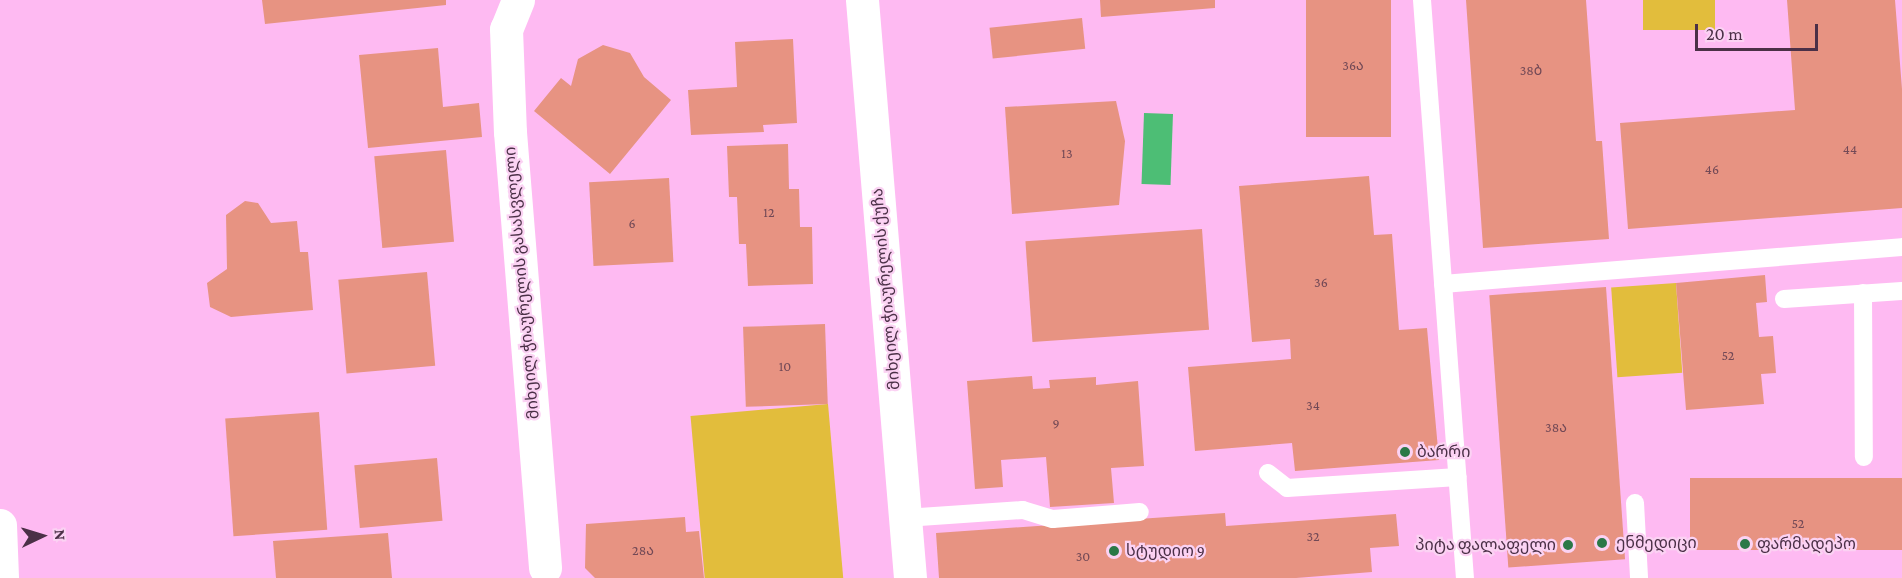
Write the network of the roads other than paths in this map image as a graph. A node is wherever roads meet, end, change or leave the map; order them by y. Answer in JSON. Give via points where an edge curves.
{"nodes":[{"id":1,"x":518,"y":0,"type":"edge"},
{"id":2,"x":862,"y":0,"type":"edge"},
{"id":3,"x":1422,"y":0,"type":"edge"},
{"id":4,"x":1902,"y":247,"type":"edge"},
{"id":5,"x":1443,"y":284,"type":"junction"},
{"id":6,"x":1902,"y":291,"type":"edge"},
{"id":7,"x":1863,"y":294,"type":"junction"},
{"id":8,"x":1784,"y":298,"type":"dead end"},
{"id":9,"x":1864,"y":457,"type":"dead end"},
{"id":10,"x":1268,"y":473,"type":"dead end"},
{"id":11,"x":1458,"y":477,"type":"junction"},
{"id":12,"x":1635,"y":504,"type":"dead end"},
{"id":13,"x":1140,"y":512,"type":"dead end"},
{"id":14,"x":905,"y":518,"type":"junction"},
{"id":15,"x":0,"y":525,"type":"edge"},
{"id":16,"x":545,"y":568,"type":"dead end"},
{"id":17,"x":2,"y":578,"type":"edge"},
{"id":18,"x":910,"y":578,"type":"edge"},
{"id":19,"x":1465,"y":578,"type":"edge"},
{"id":20,"x":1639,"y":578,"type":"edge"}],
"edges":[{"from":1,"to":16,"type":"street","name":"მიხეილ ჭიაურელის გასასვლელი","via":[[506,29],[510,132]]},
{"from":2,"to":14,"type":"street","name":"მიხეილ ჭიაურელის ქუჩა"},
{"from":3,"to":5,"type":"lane"},
{"from":4,"to":5,"type":"lane"},
{"from":5,"to":11,"type":"lane"},
{"from":6,"to":7,"type":"lane"},
{"from":7,"to":8,"type":"lane"},
{"from":7,"to":9,"type":"lane"},
{"from":10,"to":11,"type":"lane","via":[[1287,489]]},
{"from":11,"to":19,"type":"lane"},
{"from":12,"to":20,"type":"lane"},
{"from":13,"to":14,"type":"lane","via":[[1053,519],[1023,510]]},
{"from":14,"to":18,"type":"street","name":"მიხეილ ჭიაურელის ქუჩა"},
{"from":15,"to":17,"type":"street"}]}
